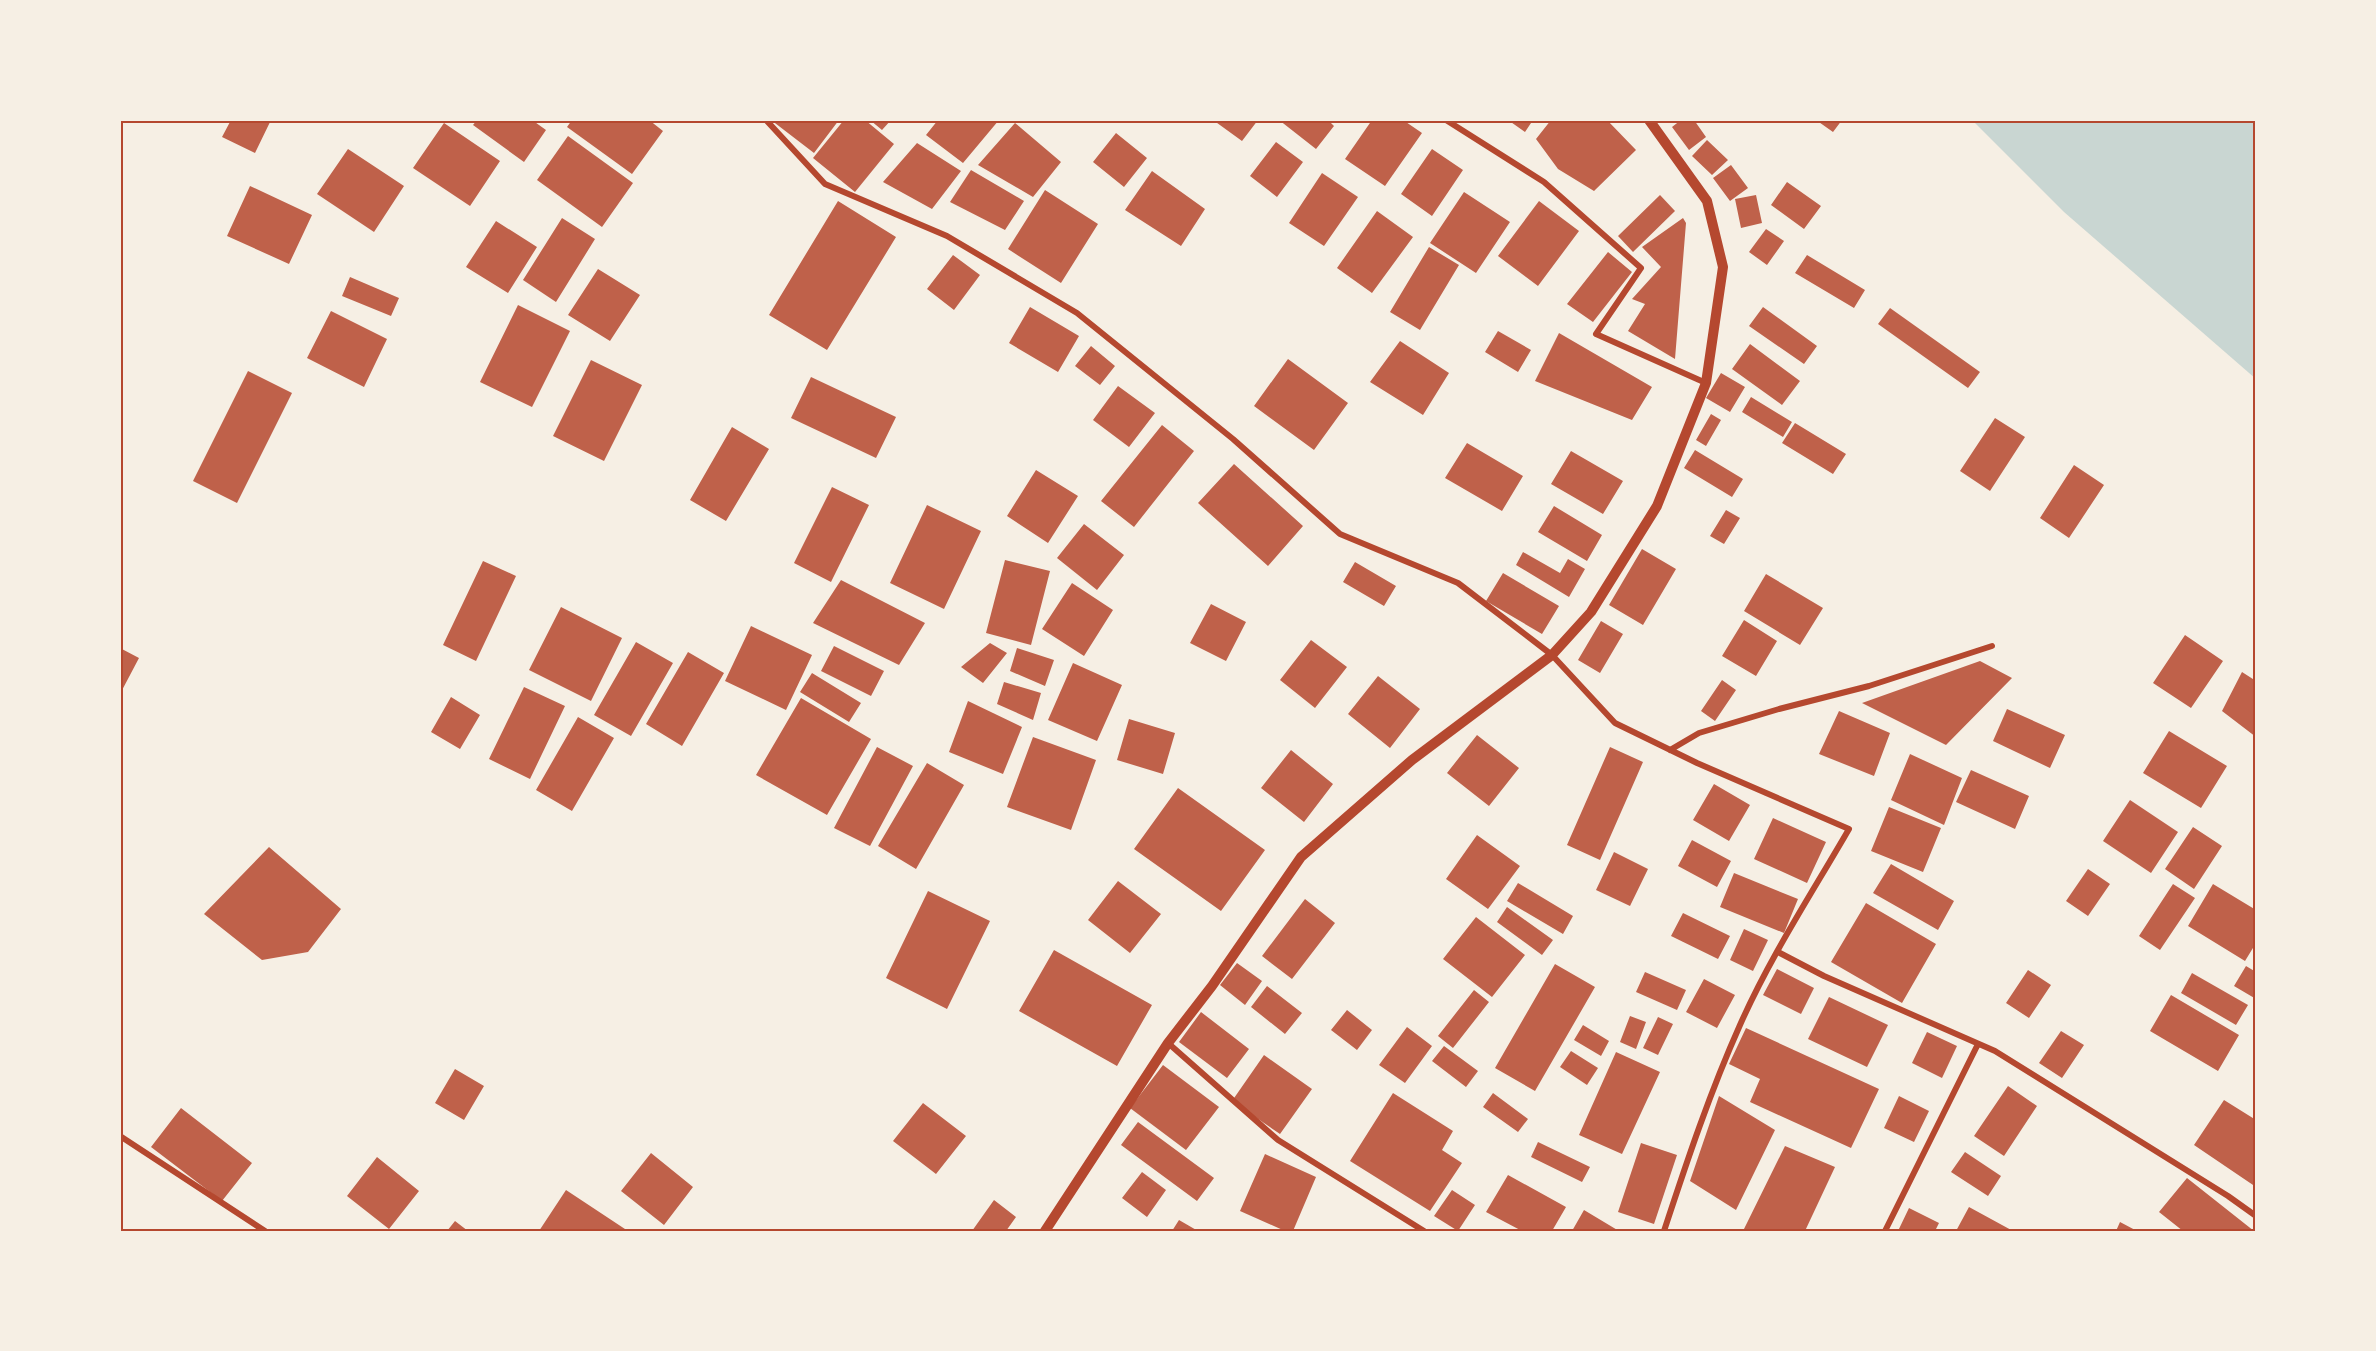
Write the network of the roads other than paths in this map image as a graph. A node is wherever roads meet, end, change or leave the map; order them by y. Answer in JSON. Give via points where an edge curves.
{"nodes":[{"id":1,"x":766,"y":120,"type":"edge"},
{"id":2,"x":1446,"y":120,"type":"edge"},
{"id":3,"x":1649,"y":120,"type":"edge"},
{"id":4,"x":1706,"y":383,"type":"junction"},
{"id":5,"x":1992,"y":646,"type":"dead end"},
{"id":6,"x":1552,"y":655,"type":"junction"},
{"id":7,"x":1670,"y":750,"type":"junction"},
{"id":8,"x":1778,"y":952,"type":"junction"},
{"id":9,"x":1168,"y":1043,"type":"junction"},
{"id":10,"x":1978,"y":1044,"type":"junction"},
{"id":11,"x":120,"y":1136,"type":"edge"},
{"id":12,"x":2256,"y":1216,"type":"edge"},
{"id":13,"x":265,"y":1231,"type":"edge"},
{"id":14,"x":1045,"y":1231,"type":"edge"},
{"id":15,"x":1424,"y":1231,"type":"edge"},
{"id":16,"x":1664,"y":1231,"type":"edge"},
{"id":17,"x":1885,"y":1231,"type":"edge"}],
"edges":[{"from":1,"to":6,"type":"street","via":[[825,184],[947,236],[1077,313],[1233,439],[1340,534],[1458,583]]},
{"from":2,"to":4,"type":"street","via":[[1544,182],[1641,268],[1596,334]]},
{"from":3,"to":4,"type":"street","via":[[1707,201],[1723,267]]},
{"from":4,"to":6,"type":"street","via":[[1657,506],[1591,612]]},
{"from":5,"to":7,"type":"street","via":[[1869,686],[1699,733]]},
{"from":6,"to":7,"type":"street","via":[[1615,723]]},
{"from":6,"to":9,"type":"street","via":[[1412,760],[1301,857]]},
{"from":7,"to":8,"type":"street","via":[[1849,829]]},
{"from":8,"to":10,"type":"street"},
{"from":8,"to":16,"type":"street","via":[[1740,1023],[1697,1130]]},
{"from":9,"to":14,"type":"street"},
{"from":9,"to":15,"type":"street","via":[[1278,1140]]},
{"from":10,"to":12,"type":"street"},
{"from":10,"to":17,"type":"street"},
{"from":11,"to":13,"type":"street"}]}
